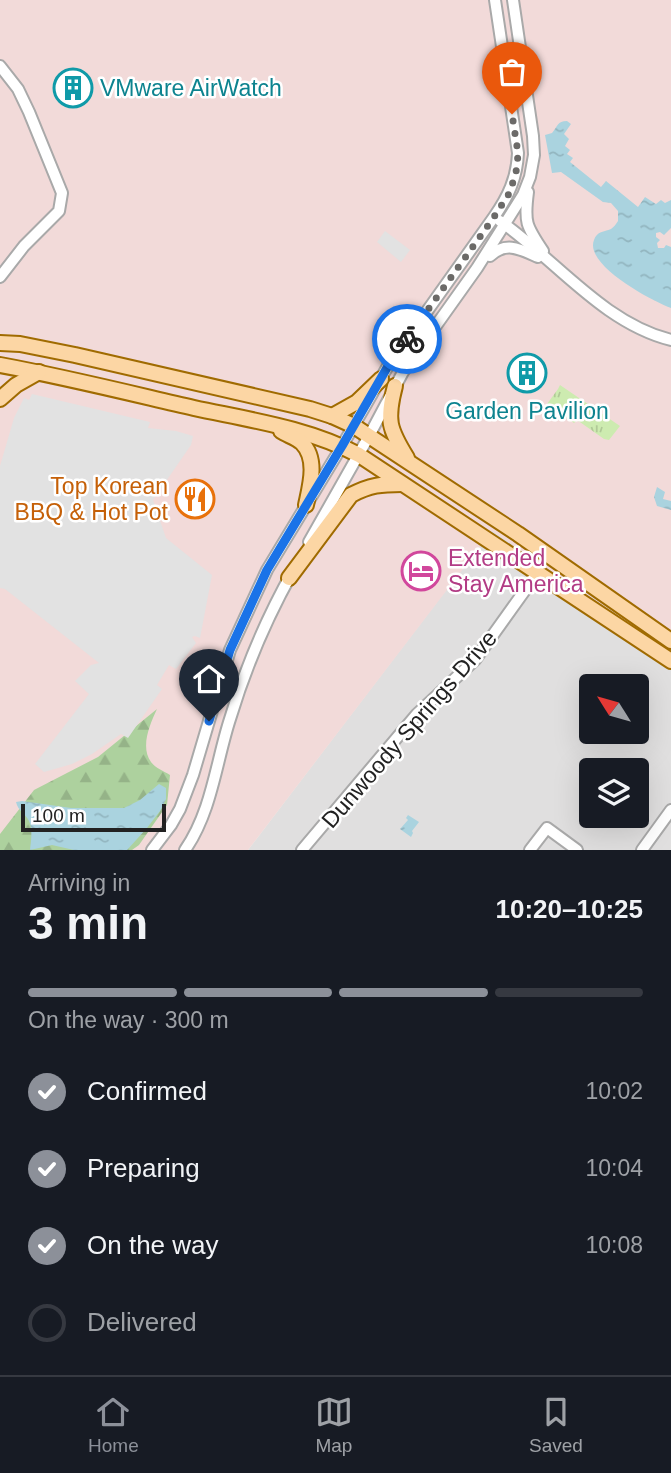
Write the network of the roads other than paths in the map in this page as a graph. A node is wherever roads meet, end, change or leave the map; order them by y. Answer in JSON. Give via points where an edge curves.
{"nodes":[{"id":1,"x":495,"y":0,"type":"edge"},
{"id":2,"x":513,"y":0,"type":"edge"},
{"id":3,"x":0,"y":66,"type":"edge"},
{"id":4,"x":530,"y":177,"type":"junction"},
{"id":5,"x":494,"y":217,"type":"junction"},
{"id":6,"x":505,"y":225,"type":"junction"},
{"id":7,"x":551,"y":262,"type":"junction"},
{"id":8,"x":477,"y":268,"type":"junction"},
{"id":9,"x":0,"y":277,"type":"edge"},
{"id":10,"x":436,"y":298,"type":"junction"},
{"id":11,"x":448,"y":308,"type":"junction"},
{"id":12,"x":671,"y":340,"type":"edge"},
{"id":13,"x":0,"y":343,"type":"edge"},
{"id":14,"x":0,"y":365,"type":"edge"},
{"id":15,"x":39,"y":372,"type":"junction"},
{"id":16,"x":380,"y":379,"type":"junction"},
{"id":17,"x":395,"y":386,"type":"junction"},
{"id":18,"x":0,"y":399,"type":"edge"},
{"id":19,"x":332,"y":416,"type":"junction"},
{"id":20,"x":267,"y":424,"type":"junction"},
{"id":21,"x":354,"y":426,"type":"junction"},
{"id":22,"x":369,"y":436,"type":"junction"},
{"id":23,"x":342,"y":446,"type":"junction"},
{"id":24,"x":359,"y":455,"type":"junction"},
{"id":25,"x":409,"y":463,"type":"junction"},
{"id":26,"x":403,"y":484,"type":"junction"},
{"id":27,"x":306,"y":505,"type":"junction"},
{"id":28,"x":538,"y":572,"type":"junction"},
{"id":29,"x":289,"y":578,"type":"junction"},
{"id":30,"x":251,"y":604,"type":"junction"},
{"id":31,"x":270,"y":613,"type":"junction"},
{"id":32,"x":671,"y":641,"type":"edge"},
{"id":33,"x":671,"y":662,"type":"edge"},
{"id":34,"x":193,"y":775,"type":"junction"},
{"id":35,"x":213,"y":781,"type":"junction"},
{"id":36,"x":671,"y":810,"type":"edge"},
{"id":37,"x":152,"y":850,"type":"edge"},
{"id":38,"x":185,"y":850,"type":"edge"},
{"id":39,"x":302,"y":850,"type":"edge"},
{"id":40,"x":530,"y":850,"type":"edge"},
{"id":41,"x":578,"y":850,"type":"edge"},
{"id":42,"x":642,"y":850,"type":"edge"}],
"edges":[{"from":1,"to":5,"type":"street","via":[[518,153],[514,181]]},
{"from":2,"to":4,"type":"street","via":[[533,136]]},
{"from":3,"to":9,"type":"street","via":[[18,89],[62,193],[59,211]]},
{"from":4,"to":6,"type":"street"},
{"from":4,"to":7,"type":"street","via":[[527,225]]},
{"from":5,"to":6,"type":"street"},
{"from":5,"to":10,"type":"street"},
{"from":6,"to":7,"type":"street"},
{"from":6,"to":8,"type":"street"},
{"from":7,"to":8,"type":"street","via":[[507,247],[497,249]]},
{"from":7,"to":12,"type":"street","via":[[610,312],[646,333]]},
{"from":8,"to":11,"type":"street"},
{"from":10,"to":11,"type":"street"},
{"from":10,"to":16,"type":"street"},
{"from":11,"to":17,"type":"street"},
{"from":13,"to":19,"type":"main road","via":[[75,355]]},
{"from":14,"to":15,"type":"main road"},
{"from":15,"to":18,"type":"main road"},
{"from":15,"to":20,"type":"main road"},
{"from":16,"to":19,"type":"main road","via":[[357,402]]},
{"from":16,"to":21,"type":"street"},
{"from":17,"to":22,"type":"street"},
{"from":17,"to":25,"type":"main road","via":[[390,422]]},
{"from":19,"to":21,"type":"main road"},
{"from":20,"to":23,"type":"main road"},
{"from":20,"to":27,"type":"main road","via":[[302,443],[309,456],[312,473]]},
{"from":21,"to":22,"type":"main road"},
{"from":21,"to":23,"type":"street"},
{"from":22,"to":24,"type":"street"},
{"from":22,"to":25,"type":"main road"},
{"from":23,"to":24,"type":"main road"},
{"from":23,"to":27,"type":"street"},
{"from":24,"to":26,"type":"main road"},
{"from":24,"to":29,"type":"street"},
{"from":25,"to":32,"type":"main road"},
{"from":26,"to":28,"type":"main road"},
{"from":26,"to":29,"type":"main road","via":[[379,484],[351,495]]},
{"from":27,"to":30,"type":"street"},
{"from":28,"to":33,"type":"main road"},
{"from":28,"to":39,"type":"street","name":"Dunwoody Springs Drive","via":[[475,660],[417,713]]},
{"from":29,"to":31,"type":"street"},
{"from":30,"to":31,"type":"street"},
{"from":30,"to":34,"type":"street","via":[[230,650]]},
{"from":31,"to":35,"type":"street","via":[[248,663]]},
{"from":34,"to":35,"type":"street"},
{"from":34,"to":37,"type":"street","via":[[180,809]]},
{"from":35,"to":38,"type":"street"},
{"from":36,"to":42,"type":"street"},
{"from":40,"to":41,"type":"street","via":[[547,828]]}]}
